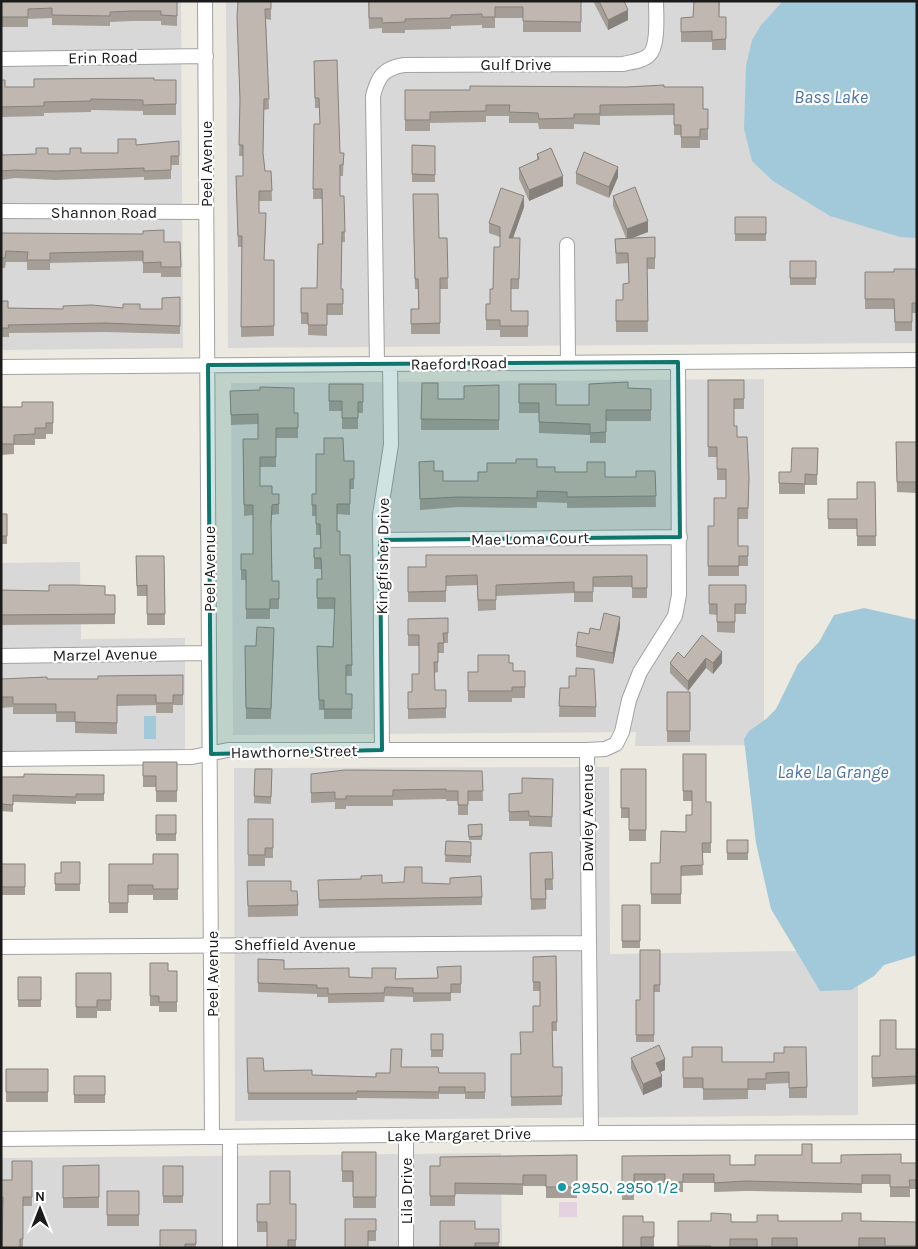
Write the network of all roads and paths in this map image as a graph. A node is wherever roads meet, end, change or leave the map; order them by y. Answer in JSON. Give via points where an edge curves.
{"nodes":[{"id":1,"x":205,"y":1,"type":"edge"},
{"id":2,"x":656,"y":1,"type":"edge"},
{"id":3,"x":206,"y":56,"type":"junction"},
{"id":4,"x":1,"y":59,"type":"edge"},
{"id":5,"x":382,"y":73,"type":"joint"},
{"id":6,"x":1,"y":212,"type":"edge"},
{"id":7,"x":206,"y":212,"type":"junction"},
{"id":8,"x":567,"y":245,"type":"dead end"},
{"id":9,"x":917,"y":360,"type":"edge"},
{"id":10,"x":568,"y":361,"type":"junction"},
{"id":11,"x":678,"y":362,"type":"junction"},
{"id":12,"x":383,"y":364,"type":"junction"},
{"id":13,"x":208,"y":365,"type":"junction"},
{"id":14,"x":1,"y":367,"type":"edge"},
{"id":15,"x":680,"y":537,"type":"junction"},
{"id":16,"x":380,"y":540,"type":"junction"},
{"id":17,"x":209,"y":653,"type":"junction"},
{"id":18,"x":1,"y":656,"type":"edge"},
{"id":19,"x":382,"y":750,"type":"junction"},
{"id":20,"x":587,"y":750,"type":"junction"},
{"id":21,"x":210,"y":754,"type":"junction"},
{"id":22,"x":1,"y":759,"type":"edge"},
{"id":23,"x":588,"y":942,"type":"junction"},
{"id":24,"x":212,"y":945,"type":"junction"},
{"id":25,"x":1,"y":947,"type":"edge"},
{"id":26,"x":917,"y":1132,"type":"edge"},
{"id":27,"x":591,"y":1133,"type":"junction"},
{"id":28,"x":406,"y":1135,"type":"junction"},
{"id":29,"x":212,"y":1137,"type":"junction"},
{"id":30,"x":230,"y":1137,"type":"junction"},
{"id":31,"x":1,"y":1139,"type":"edge"},
{"id":32,"x":230,"y":1248,"type":"edge"},
{"id":33,"x":406,"y":1248,"type":"edge"}],
"edges":[{"from":1,"to":3,"type":"street","name":"Peel Avenue"},
{"from":2,"to":5,"type":"street","name":"Gulf Drive","via":[[656,34],[650,55],[639,60],[623,64],[404,64],[390,67]]},
{"from":3,"to":4,"type":"street","name":"Erin Road"},
{"from":3,"to":7,"type":"street","name":"Peel Avenue"},
{"from":5,"to":12,"type":"street","name":"Kingfisher Drive","via":[[373,96]]},
{"from":6,"to":7,"type":"street","name":"Shannon Road"},
{"from":7,"to":13,"type":"street","name":"Peel Avenue"},
{"from":8,"to":10,"type":"street"},
{"from":9,"to":11,"type":"street","name":"Raeford Road"},
{"from":10,"to":11,"type":"street","name":"Raeford Road"},
{"from":10,"to":12,"type":"street","name":"Raeford Road"},
{"from":11,"to":15,"type":"street","name":"Dawley Avenue"},
{"from":12,"to":13,"type":"street","name":"Raeford Road"},
{"from":12,"to":16,"type":"street","name":"Kingfisher Drive","via":[[391,445],[382,496]]},
{"from":13,"to":14,"type":"street","name":"Raeford Road"},
{"from":13,"to":17,"type":"street","name":"Peel Avenue"},
{"from":15,"to":16,"type":"street","name":"Mae Loma Court"},
{"from":15,"to":20,"type":"street","name":"Dawley Avenue","via":[[679,595],[675,616],[640,672],[616,744],[606,749]]},
{"from":16,"to":19,"type":"street","name":"Kingfisher Drive"},
{"from":17,"to":18,"type":"street","name":"Marzel Avenue"},
{"from":17,"to":21,"type":"street","name":"Peel Avenue"},
{"from":19,"to":20,"type":"street","name":"Hawthorne Street"},
{"from":19,"to":21,"type":"street","name":"Hawthorne Street","via":[[228,750]]},
{"from":20,"to":23,"type":"street","name":"Dawley Avenue"},
{"from":21,"to":22,"type":"street","name":"Hawthorne Street","via":[[192,758]]},
{"from":21,"to":24,"type":"street","name":"Peel Avenue"},
{"from":23,"to":24,"type":"street","name":"Sheffield Avenue"},
{"from":23,"to":27,"type":"street","name":"Dawley Avenue"},
{"from":24,"to":25,"type":"street","name":"Sheffield Avenue"},
{"from":24,"to":29,"type":"street","name":"Peel Avenue"},
{"from":26,"to":27,"type":"street","name":"Lake Margaret Drive"},
{"from":27,"to":28,"type":"street","name":"Lake Margaret Drive"},
{"from":28,"to":30,"type":"street","name":"Lake Margaret Drive"},
{"from":28,"to":33,"type":"street","name":"Lila Drive"},
{"from":29,"to":30,"type":"street","name":"Lake Margaret Drive"},
{"from":29,"to":31,"type":"street","name":"Lake Margaret Drive"},
{"from":30,"to":32,"type":"street"}]}
